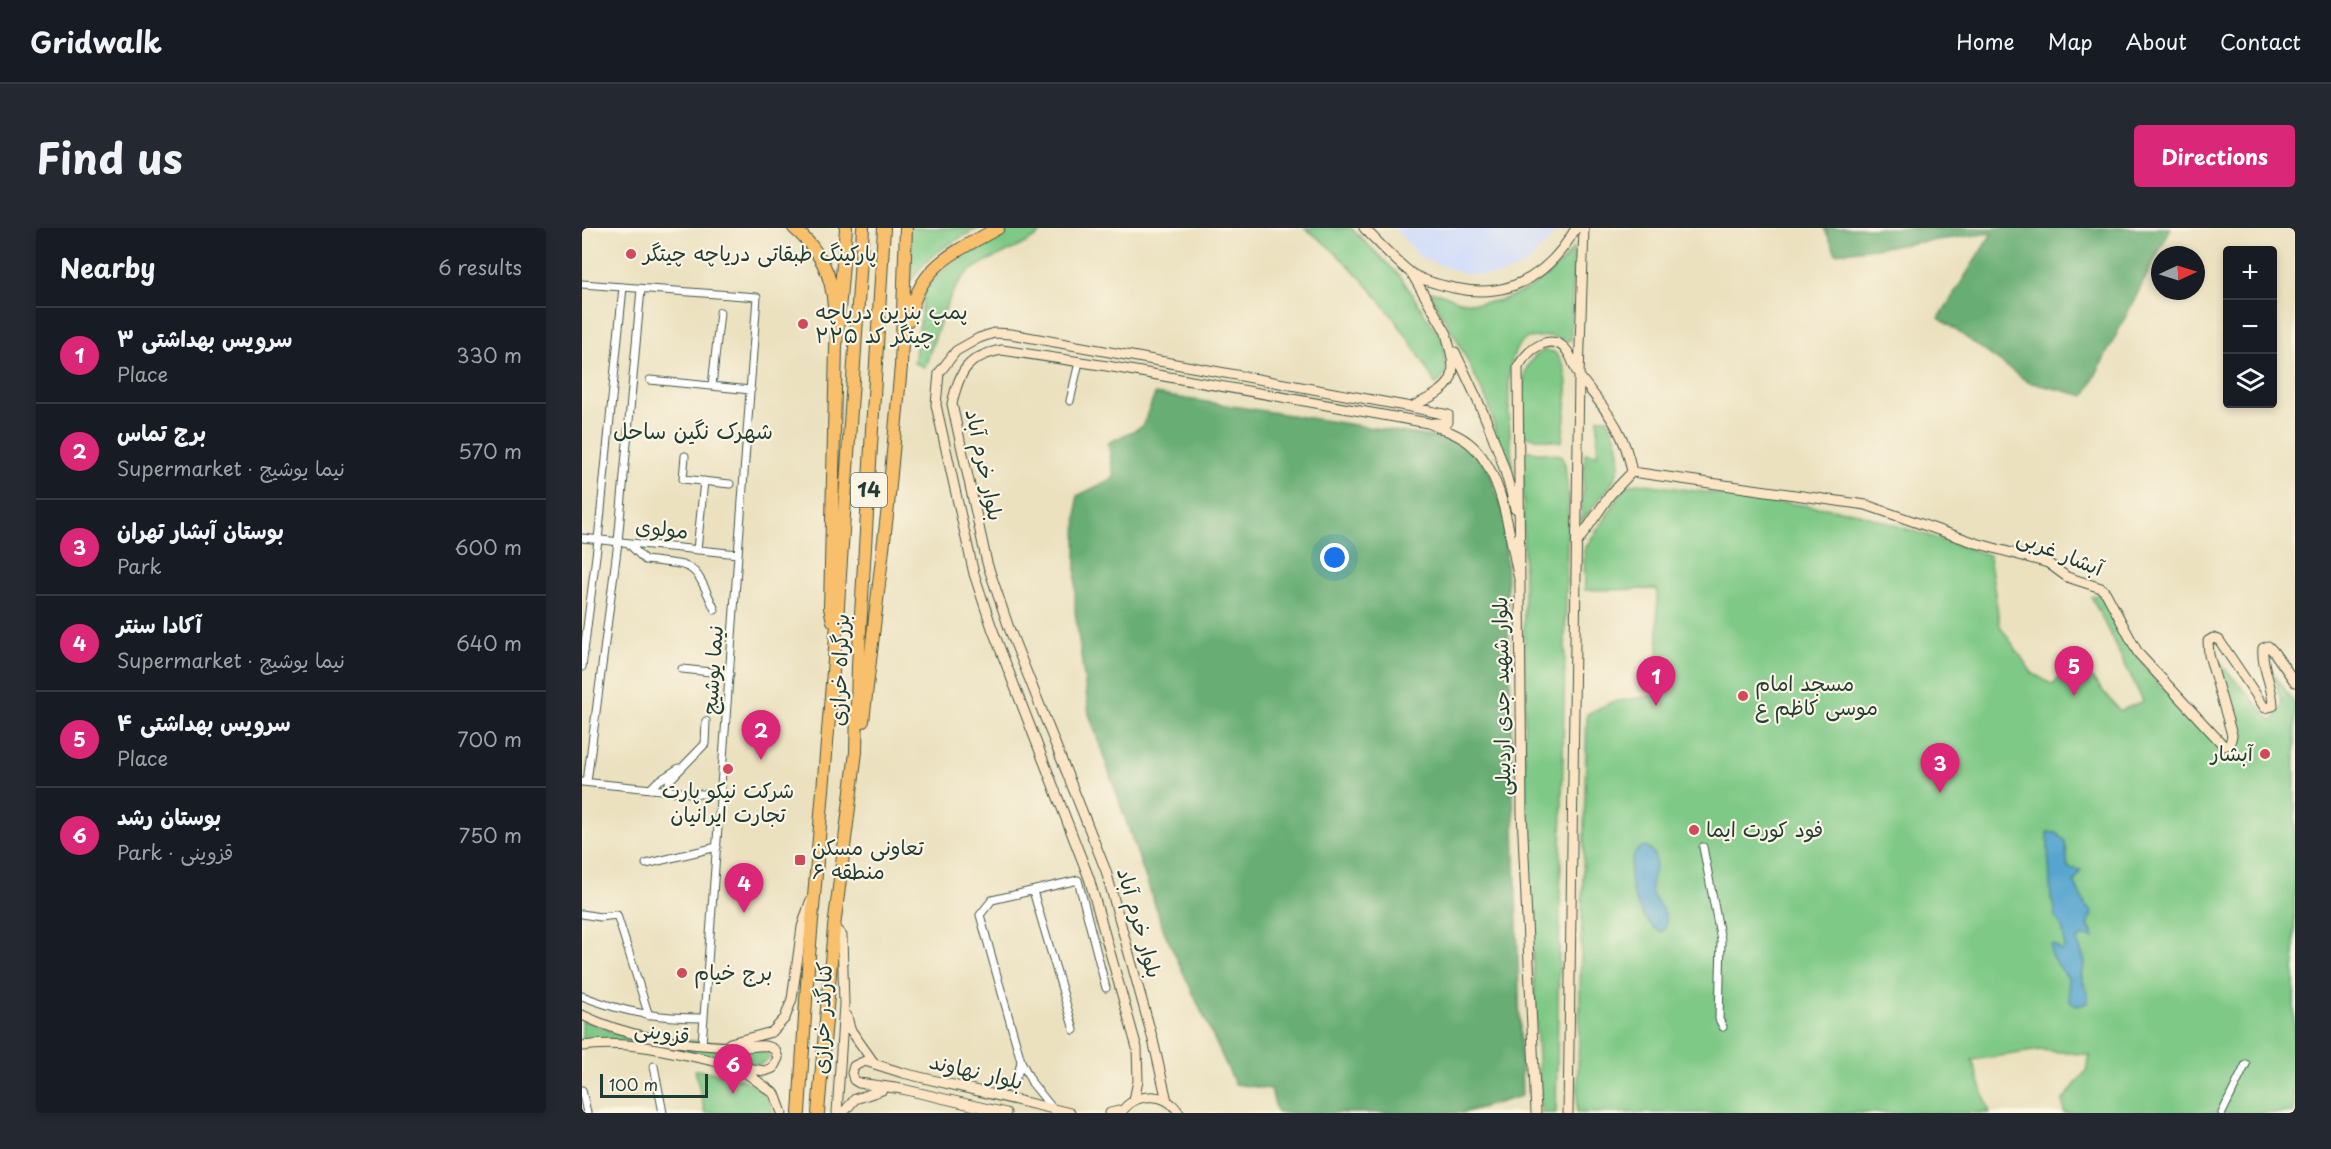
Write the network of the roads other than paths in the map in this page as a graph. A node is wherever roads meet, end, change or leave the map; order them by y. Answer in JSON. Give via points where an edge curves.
{"nodes":[{"id":1,"x":794,"y":228,"type":"edge"},
{"id":2,"x":846,"y":228,"type":"edge"},
{"id":3,"x":863,"y":228,"type":"edge"},
{"id":4,"x":884,"y":228,"type":"edge"},
{"id":5,"x":906,"y":228,"type":"edge"},
{"id":6,"x":998,"y":228,"type":"edge"},
{"id":7,"x":1364,"y":228,"type":"edge"},
{"id":8,"x":1576,"y":228,"type":"edge"},
{"id":9,"x":1584,"y":228,"type":"edge"},
{"id":10,"x":1412,"y":274,"type":"junction"},
{"id":11,"x":582,"y":284,"type":"edge"},
{"id":12,"x":622,"y":287,"type":"junction"},
{"id":13,"x":641,"y":288,"type":"junction"},
{"id":14,"x":720,"y":312,"type":"dead end"},
{"id":15,"x":1445,"y":330,"type":"junction"},
{"id":16,"x":836,"y":346,"type":"junction"},
{"id":17,"x":1108,"y":354,"type":"junction"},
{"id":18,"x":1079,"y":362,"type":"junction"},
{"id":19,"x":901,"y":366,"type":"junction"},
{"id":20,"x":1107,"y":366,"type":"junction"},
{"id":21,"x":1579,"y":375,"type":"junction"},
{"id":22,"x":650,"y":380,"type":"dead end"},
{"id":23,"x":712,"y":386,"type":"junction"},
{"id":24,"x":751,"y":390,"type":"junction"},
{"id":25,"x":1070,"y":401,"type":"dead end"},
{"id":26,"x":1411,"y":407,"type":"junction"},
{"id":27,"x":1428,"y":423,"type":"junction"},
{"id":28,"x":686,"y":456,"type":"dead end"},
{"id":29,"x":1632,"y":472,"type":"junction"},
{"id":30,"x":704,"y":481,"type":"junction"},
{"id":31,"x":730,"y":484,"type":"dead end"},
{"id":32,"x":1520,"y":531,"type":"junction"},
{"id":33,"x":582,"y":538,"type":"edge"},
{"id":34,"x":598,"y":540,"type":"junction"},
{"id":35,"x":618,"y":542,"type":"junction"},
{"id":36,"x":628,"y":543,"type":"junction"},
{"id":37,"x":1576,"y":544,"type":"junction"},
{"id":38,"x":697,"y":550,"type":"junction"},
{"id":39,"x":738,"y":554,"type":"junction"},
{"id":40,"x":1519,"y":579,"type":"junction"},
{"id":41,"x":715,"y":610,"type":"dead end"},
{"id":42,"x":836,"y":636,"type":"junction"},
{"id":43,"x":582,"y":667,"type":"edge"},
{"id":44,"x":682,"y":669,"type":"dead end"},
{"id":45,"x":730,"y":674,"type":"junction"},
{"id":46,"x":2295,"y":682,"type":"edge"},
{"id":47,"x":706,"y":721,"type":"dead end"},
{"id":48,"x":856,"y":752,"type":"junction"},
{"id":49,"x":689,"y":763,"type":"junction"},
{"id":50,"x":585,"y":782,"type":"edge"},
{"id":51,"x":650,"y":789,"type":"junction"},
{"id":52,"x":667,"y":790,"type":"junction"},
{"id":53,"x":721,"y":796,"type":"junction"},
{"id":54,"x":717,"y":847,"type":"junction"},
{"id":55,"x":1703,"y":847,"type":"dead end"},
{"id":56,"x":646,"y":864,"type":"dead end"},
{"id":57,"x":1089,"y":878,"type":"junction"},
{"id":58,"x":1078,"y":880,"type":"junction"},
{"id":59,"x":816,"y":883,"type":"junction"},
{"id":60,"x":1033,"y":891,"type":"junction"},
{"id":61,"x":582,"y":914,"type":"edge"},
{"id":62,"x":834,"y":927,"type":"junction"},
{"id":63,"x":1106,"y":938,"type":"junction"},
{"id":64,"x":1094,"y":941,"type":"junction"},
{"id":65,"x":1106,"y":988,"type":"dead end"},
{"id":66,"x":582,"y":996,"type":"edge"},
{"id":67,"x":844,"y":1004,"type":"junction"},
{"id":68,"x":582,"y":1015,"type":"edge"},
{"id":69,"x":649,"y":1016,"type":"junction"},
{"id":70,"x":704,"y":1018,"type":"junction"},
{"id":71,"x":1723,"y":1027,"type":"dead end"},
{"id":72,"x":1074,"y":1030,"type":"dead end"},
{"id":73,"x":702,"y":1044,"type":"junction"},
{"id":74,"x":719,"y":1045,"type":"junction"},
{"id":75,"x":582,"y":1046,"type":"edge"},
{"id":76,"x":1021,"y":1060,"type":"junction"},
{"id":77,"x":874,"y":1063,"type":"junction"},
{"id":78,"x":2246,"y":1064,"type":"dead end"},
{"id":79,"x":735,"y":1065,"type":"junction"},
{"id":80,"x":654,"y":1066,"type":"dead end"},
{"id":81,"x":902,"y":1089,"type":"junction"},
{"id":82,"x":582,"y":1090,"type":"edge"},
{"id":83,"x":994,"y":1094,"type":"junction"},
{"id":84,"x":1134,"y":1101,"type":"junction"},
{"id":85,"x":1167,"y":1101,"type":"junction"},
{"id":86,"x":1053,"y":1109,"type":"junction"},
{"id":87,"x":1122,"y":1111,"type":"edge"},
{"id":88,"x":587,"y":1113,"type":"edge"},
{"id":89,"x":663,"y":1113,"type":"edge"},
{"id":90,"x":782,"y":1113,"type":"edge"},
{"id":91,"x":799,"y":1113,"type":"edge"},
{"id":92,"x":818,"y":1113,"type":"edge"},
{"id":93,"x":837,"y":1113,"type":"edge"},
{"id":94,"x":843,"y":1113,"type":"edge"},
{"id":95,"x":1006,"y":1113,"type":"edge"},
{"id":96,"x":1070,"y":1113,"type":"edge"},
{"id":97,"x":1110,"y":1113,"type":"edge"},
{"id":98,"x":1179,"y":1113,"type":"edge"},
{"id":99,"x":1536,"y":1113,"type":"edge"},
{"id":100,"x":1568,"y":1113,"type":"edge"},
{"id":101,"x":2222,"y":1113,"type":"edge"}],
"edges":[{"from":1,"to":16,"type":"highway","via":[[812,244],[830,278]]},
{"from":2,"to":16,"type":"highway"},
{"from":3,"to":42,"type":"highway","name":"بزرگراه خرازی","number":"14"},
{"from":4,"to":48,"type":"highway","name":"بزرگراه خرازی","number":"14"},
{"from":5,"to":19,"type":"highway"},
{"from":6,"to":19,"type":"highway","via":[[946,256],[929,273],[912,303]]},
{"from":7,"to":10,"type":"street"},
{"from":8,"to":10,"type":"street","via":[[1565,247],[1542,271],[1500,290],[1475,293]]},
{"from":9,"to":21,"type":"street","name":"بلوار شهید جدی اردبیلی"},
{"from":10,"to":15,"type":"street"},
{"from":11,"to":12,"type":"street"},
{"from":12,"to":13,"type":"street"},
{"from":12,"to":34,"type":"street"},
{"from":13,"to":24,"type":"street","name":"نیما یوشیج","via":[[757,297]]},
{"from":13,"to":35,"type":"street"},
{"from":14,"to":23,"type":"street"},
{"from":15,"to":26,"type":"street","via":[[1454,362],[1449,384]]},
{"from":15,"to":32,"type":"street","via":[[1491,426]]},
{"from":16,"to":42,"type":"highway","via":[[830,608]]},
{"from":17,"to":20,"type":"street"},
{"from":17,"to":26,"type":"street","name":"بلوار خرم آباد"},
{"from":17,"to":57,"type":"street","name":"بلوار خرم آباد","via":[[994,333],[967,342],[956,351],[939,373],[936,386],[936,405],[974,574]]},
{"from":18,"to":20,"type":"street","name":"بلوار خرم آباد"},
{"from":18,"to":25,"type":"street"},
{"from":18,"to":85,"type":"street","name":"بلوار خرم آباد","via":[[1015,352],[988,353],[968,364],[957,378],[952,404],[987,563],[1106,871]]},
{"from":19,"to":48,"type":"highway","via":[[875,628]]},
{"from":20,"to":27,"type":"street","name":"بلوار خرم آباد"},
{"from":21,"to":29,"type":"street","via":[[1613,418]]},
{"from":21,"to":32,"type":"street","name":"بلوار شهید جدی اردبیلی","via":[[1566,349],[1551,342],[1538,344],[1526,353],[1518,368]]},
{"from":21,"to":37,"type":"street","name":"بلوار شهید جدی اردبیلی"},
{"from":22,"to":23,"type":"street"},
{"from":23,"to":24,"type":"street"},
{"from":24,"to":39,"type":"street","name":"نیما یوشیج"},
{"from":26,"to":27,"type":"street","name":"بلوار خرم آباد","via":[[1448,415],[1448,422],[1443,424]]},
{"from":27,"to":40,"type":"street","name":"بلوار خرم آباد","via":[[1470,444],[1492,472]]},
{"from":28,"to":30,"type":"street","via":[[683,479]]},
{"from":29,"to":37,"type":"street","via":[[1610,495]]},
{"from":29,"to":46,"type":"street","name":"آبشار غربی","via":[[1866,505],[2048,564],[2067,577],[2096,586],[2106,592],[2138,652],[2224,746],[2230,744],[2232,735],[2208,641],[2219,640],[2265,708],[2273,706],[2273,695],[2263,648],[2268,646],[2273,651]]},
{"from":30,"to":31,"type":"street"},
{"from":30,"to":38,"type":"street"},
{"from":32,"to":40,"type":"street","name":"بلوار شهید جدی اردبیلی"},
{"from":33,"to":34,"type":"street","name":"مولوی"},
{"from":34,"to":35,"type":"street","name":"مولوی"},
{"from":34,"to":43,"type":"street"},
{"from":35,"to":36,"type":"street","name":"مولوی"},
{"from":35,"to":50,"type":"street"},
{"from":36,"to":38,"type":"street","name":"مولوی"},
{"from":36,"to":41,"type":"street","via":[[645,560],[684,564],[698,572]]},
{"from":37,"to":100,"type":"street","name":"بلوار شهید جدی اردبیلی"},
{"from":38,"to":39,"type":"street","name":"مولوی"},
{"from":39,"to":45,"type":"street","name":"نیما یوشیج"},
{"from":40,"to":99,"type":"street","name":"بلوار شهید جدی اردبیلی","via":[[1522,813]]},
{"from":42,"to":59,"type":"highway","name":"بزرگراه خرازی","number":"14"},
{"from":44,"to":45,"type":"street"},
{"from":45,"to":53,"type":"street","name":"نیما یوشیج"},
{"from":47,"to":49,"type":"street","via":[[705,744]]},
{"from":48,"to":62,"type":"highway","name":"بزرگراه خرازی","number":"14"},
{"from":49,"to":51,"type":"street"},
{"from":49,"to":52,"type":"street","via":[[670,780]]},
{"from":50,"to":51,"type":"street"},
{"from":51,"to":52,"type":"street"},
{"from":52,"to":53,"type":"street"},
{"from":53,"to":54,"type":"street","name":"نیما یوشیج"},
{"from":54,"to":56,"type":"street"},
{"from":54,"to":70,"type":"street","name":"نیما یوشیج"},
{"from":55,"to":71,"type":"street","via":[[1721,940],[1719,1019]]},
{"from":57,"to":58,"type":"street"},
{"from":57,"to":63,"type":"street","name":"بلوار خرم آباد"},
{"from":58,"to":60,"type":"street"},
{"from":58,"to":64,"type":"street"},
{"from":59,"to":74,"type":"street","via":[[802,927],[792,999],[784,1018],[772,1032]]},
{"from":59,"to":91,"type":"highway","name":"بزرگراه خرازی","number":"14"},
{"from":60,"to":72,"type":"street"},
{"from":60,"to":76,"type":"street","via":[[992,900],[980,915]]},
{"from":61,"to":69,"type":"street","via":[[617,915]]},
{"from":62,"to":67,"type":"street","name":"کنارگذر خرازی","via":[[842,936]]},
{"from":62,"to":92,"type":"highway","name":"بزرگراه خرازی","number":"14"},
{"from":63,"to":64,"type":"street"},
{"from":63,"to":84,"type":"street","name":"بلوار خرم آباد","via":[[1137,1048]]},
{"from":64,"to":65,"type":"street"},
{"from":66,"to":69,"type":"street","via":[[617,1010]]},
{"from":67,"to":77,"type":"street","via":[[850,1029]]},
{"from":67,"to":93,"type":"street","name":"کنارگذر خرازی"},
{"from":68,"to":73,"type":"street","name":"قزوینی","via":[[638,1034]]},
{"from":69,"to":70,"type":"street"},
{"from":70,"to":73,"type":"street","name":"نیما یوشیج"},
{"from":73,"to":74,"type":"street","name":"قزوینی"},
{"from":74,"to":79,"type":"street","name":"قزوینی","via":[[768,1046],[777,1054],[778,1062],[770,1070]]},
{"from":75,"to":79,"type":"street","name":"قزوینی","via":[[630,1046]]},
{"from":76,"to":83,"type":"street","via":[[1018,1078]]},
{"from":76,"to":86,"type":"street","via":[[1032,1083]]},
{"from":77,"to":81,"type":"street","name":"بلوار نهاوند","via":[[866,1060],[854,1066],[854,1080]]},
{"from":77,"to":83,"type":"street","name":"بلوار نهاوند"},
{"from":78,"to":101,"type":"street"},
{"from":79,"to":90,"type":"street","via":[[775,1094]]},
{"from":80,"to":89,"type":"street"},
{"from":81,"to":94,"type":"street","via":[[876,1090],[855,1099]]},
{"from":81,"to":95,"type":"street","name":"بلوار نهاوند"},
{"from":82,"to":88,"type":"street"},
{"from":83,"to":86,"type":"street","name":"بلوار نهاوند"},
{"from":84,"to":85,"type":"street","via":[[1145,1097]]},
{"from":84,"to":87,"type":"street"},
{"from":85,"to":98,"type":"street"},
{"from":86,"to":96,"type":"street","name":"بلوار نهاوند"},
{"from":87,"to":97,"type":"street"}]}
